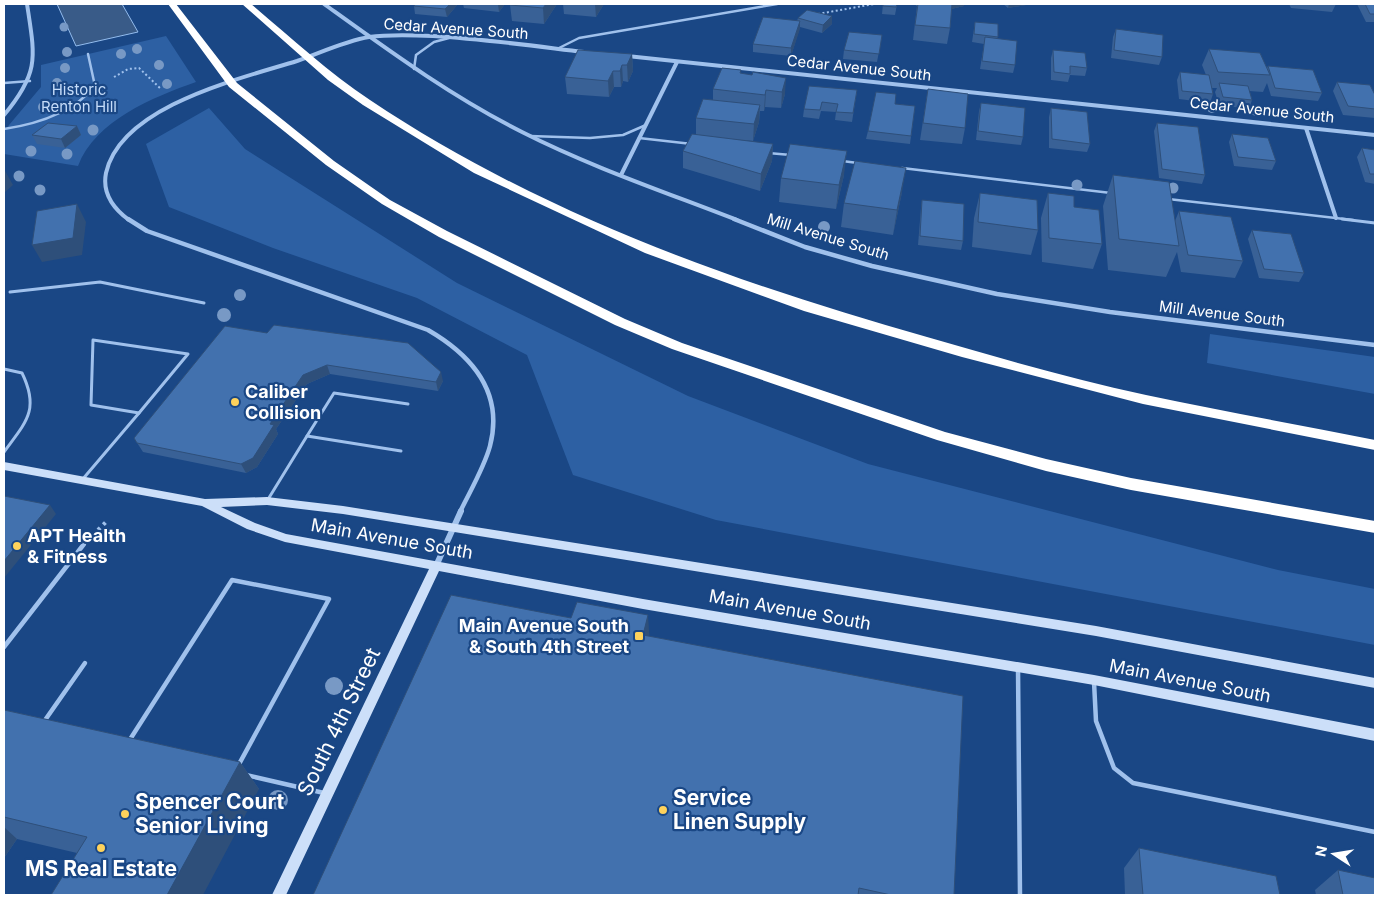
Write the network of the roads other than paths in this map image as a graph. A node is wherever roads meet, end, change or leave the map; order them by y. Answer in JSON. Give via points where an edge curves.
{"nodes":[{"id":1,"x":27,"y":4,"type":"edge"},
{"id":2,"x":172,"y":4,"type":"edge"},
{"id":3,"x":246,"y":4,"type":"edge"},
{"id":4,"x":251,"y":4,"type":"edge"},
{"id":5,"x":324,"y":4,"type":"edge"},
{"id":6,"x":777,"y":4,"type":"edge"},
{"id":7,"x":259,"y":17,"type":"junction"},
{"id":8,"x":368,"y":37,"type":"junction"},
{"id":9,"x":449,"y":38,"type":"junction"},
{"id":10,"x":557,"y":49,"type":"junction"},
{"id":11,"x":593,"y":53,"type":"edge"},
{"id":12,"x":88,"y":54,"type":"dead end"},
{"id":13,"x":620,"y":56,"type":"edge"},
{"id":14,"x":677,"y":62,"type":"junction"},
{"id":15,"x":414,"y":69,"type":"junction"},
{"id":16,"x":30,"y":81,"type":"junction"},
{"id":17,"x":4,"y":84,"type":"edge"},
{"id":18,"x":4,"y":115,"type":"edge"},
{"id":19,"x":646,"y":125,"type":"junction"},
{"id":20,"x":1306,"y":128,"type":"junction"},
{"id":21,"x":4,"y":129,"type":"edge"},
{"id":22,"x":1375,"y":135,"type":"edge"},
{"id":23,"x":530,"y":136,"type":"junction"},
{"id":24,"x":639,"y":138,"type":"junction"},
{"id":25,"x":698,"y":145,"type":"edge"},
{"id":26,"x":764,"y":152,"type":"edge"},
{"id":27,"x":798,"y":156,"type":"edge"},
{"id":28,"x":835,"y":160,"type":"edge"},
{"id":29,"x":862,"y":164,"type":"edge"},
{"id":30,"x":898,"y":168,"type":"edge"},
{"id":31,"x":621,"y":175,"type":"junction"},
{"id":32,"x":1112,"y":193,"type":"edge"},
{"id":33,"x":1160,"y":198,"type":"edge"},
{"id":34,"x":1336,"y":218,"type":"junction"},
{"id":35,"x":1375,"y":223,"type":"edge"},
{"id":36,"x":10,"y":292,"type":"dead end"},
{"id":37,"x":204,"y":303,"type":"dead end"},
{"id":38,"x":1375,"y":345,"type":"edge"},
{"id":39,"x":4,"y":369,"type":"edge"},
{"id":40,"x":408,"y":404,"type":"dead end"},
{"id":41,"x":140,"y":413,"type":"junction"},
{"id":42,"x":307,"y":436,"type":"junction"},
{"id":43,"x":1375,"y":445,"type":"edge"},
{"id":44,"x":401,"y":451,"type":"dead end"},
{"id":45,"x":4,"y":452,"type":"edge"},
{"id":46,"x":4,"y":466,"type":"edge"},
{"id":47,"x":82,"y":480,"type":"junction"},
{"id":48,"x":266,"y":501,"type":"junction"},
{"id":49,"x":205,"y":503,"type":"junction"},
{"id":50,"x":452,"y":528,"type":"junction"},
{"id":51,"x":1375,"y":528,"type":"edge"},
{"id":52,"x":84,"y":544,"type":"dead end"},
{"id":53,"x":436,"y":566,"type":"junction"},
{"id":54,"x":4,"y":647,"type":"edge"},
{"id":55,"x":85,"y":663,"type":"dead end"},
{"id":56,"x":1018,"y":667,"type":"junction"},
{"id":57,"x":1094,"y":680,"type":"junction"},
{"id":58,"x":1375,"y":683,"type":"edge"},
{"id":59,"x":37,"y":731,"type":"edge"},
{"id":60,"x":1375,"y":734,"type":"edge"},
{"id":61,"x":124,"y":749,"type":"edge"},
{"id":62,"x":234,"y":772,"type":"edge"},
{"id":63,"x":243,"y":774,"type":"dead end"},
{"id":64,"x":327,"y":793,"type":"junction"},
{"id":65,"x":1375,"y":832,"type":"edge"},
{"id":66,"x":279,"y":895,"type":"edge"},
{"id":67,"x":1020,"y":895,"type":"edge"}],
"edges":[{"from":1,"to":16,"type":"street","via":[[34,52]]},
{"from":2,"to":51,"type":"highway","via":[[233,85],[330,163],[386,202],[443,234],[620,322],[677,346],[942,436],[1046,465],[1131,484]]},
{"from":3,"to":7,"type":"highway"},
{"from":4,"to":7,"type":"highway"},
{"from":5,"to":8,"type":"street","name":"Mill Avenue South"},
{"from":6,"to":10,"type":"lane","via":[[579,38]]},
{"from":7,"to":43,"type":"highway","via":[[332,78],[478,171],[649,250],[809,308],[962,352],[1143,399]]},
{"from":8,"to":9,"type":"street","name":"Cedar Avenue South"},
{"from":8,"to":15,"type":"street","name":"Mill Avenue South"},
{"from":8,"to":50,"type":"street","name":"Cedar Avenue South","via":[[204,91],[157,113],[124,139],[113,153],[104,171],[104,188],[108,201],[119,213],[147,231],[428,330],[462,351],[486,385],[494,425],[490,446]]},
{"from":9,"to":10,"type":"street","name":"Cedar Avenue South"},
{"from":9,"to":15,"type":"lane","via":[[434,42],[416,55]]},
{"from":10,"to":11,"type":"street","name":"Cedar Avenue South"},
{"from":12,"to":21,"type":"lane","via":[[95,86],[90,94],[49,117]]},
{"from":13,"to":14,"type":"street","name":"Cedar Avenue South"},
{"from":14,"to":19,"type":"street"},
{"from":14,"to":20,"type":"street","name":"Cedar Avenue South"},
{"from":15,"to":23,"type":"street","name":"Mill Avenue South"},
{"from":16,"to":17,"type":"lane"},
{"from":16,"to":18,"type":"street"},
{"from":19,"to":23,"type":"lane","via":[[623,135],[590,138]]},
{"from":19,"to":24,"type":"street"},
{"from":20,"to":22,"type":"street","name":"Cedar Avenue South"},
{"from":20,"to":34,"type":"street"},
{"from":23,"to":31,"type":"street","name":"Mill Avenue South"},
{"from":24,"to":25,"type":"lane"},
{"from":24,"to":31,"type":"street"},
{"from":26,"to":27,"type":"lane"},
{"from":28,"to":29,"type":"lane"},
{"from":30,"to":32,"type":"lane"},
{"from":31,"to":38,"type":"street","name":"Mill Avenue South","via":[[805,247],[996,294],[1110,312]]},
{"from":33,"to":34,"type":"lane"},
{"from":34,"to":35,"type":"lane"},
{"from":36,"to":37,"type":"lane","via":[[100,282]]},
{"from":39,"to":45,"type":"lane","via":[[22,373],[34,404]]},
{"from":40,"to":42,"type":"lane","via":[[334,393]]},
{"from":41,"to":41,"type":"lane","via":[[188,354],[93,340],[91,405]]},
{"from":41,"to":47,"type":"lane"},
{"from":42,"to":44,"type":"lane"},
{"from":42,"to":48,"type":"lane"},
{"from":46,"to":47,"type":"main road","name":"Main Avenue South"},
{"from":47,"to":49,"type":"main road","name":"Main Avenue South"},
{"from":48,"to":49,"type":"main road","name":"Main Avenue South"},
{"from":48,"to":50,"type":"main road","name":"Main Avenue South"},
{"from":49,"to":53,"type":"main road","name":"Main Avenue South","via":[[251,526],[285,538]]},
{"from":50,"to":53,"type":"street","name":"Cedar Avenue South"},
{"from":50,"to":58,"type":"main road","name":"Main Avenue South","via":[[1096,632]]},
{"from":52,"to":54,"type":"lane"},
{"from":53,"to":56,"type":"main road","name":"Main Avenue South"},
{"from":53,"to":64,"type":"main road","name":"South 4th Street"},
{"from":55,"to":59,"type":"lane"},
{"from":56,"to":57,"type":"main road","name":"Main Avenue South"},
{"from":56,"to":67,"type":"lane"},
{"from":57,"to":60,"type":"main road","name":"Main Avenue South"},
{"from":57,"to":65,"type":"lane","via":[[1096,721],[1114,768],[1133,783]]},
{"from":61,"to":62,"type":"lane","via":[[232,580],[329,599]]},
{"from":63,"to":64,"type":"lane"},
{"from":64,"to":66,"type":"main road","name":"South 4th Street"}]}
